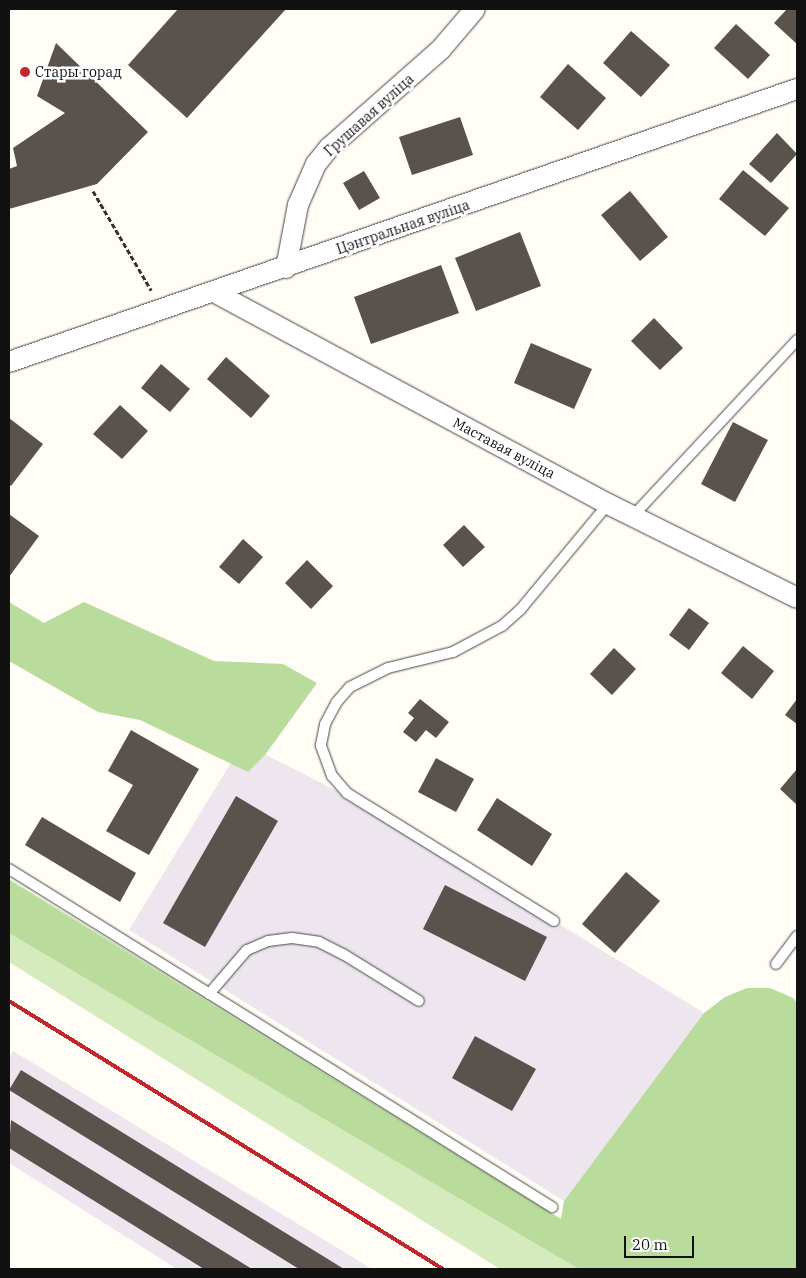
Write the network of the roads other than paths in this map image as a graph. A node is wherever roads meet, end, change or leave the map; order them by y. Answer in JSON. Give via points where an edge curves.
{"nodes":[{"id":1,"x":475,"y":9,"type":"edge"},
{"id":2,"x":797,"y":89,"type":"edge"},
{"id":3,"x":286,"y":268,"type":"junction"},
{"id":4,"x":214,"y":292,"type":"junction"},
{"id":5,"x":797,"y":340,"type":"edge"},
{"id":6,"x":9,"y":362,"type":"edge"},
{"id":7,"x":608,"y":504,"type":"junction"},
{"id":8,"x":632,"y":517,"type":"junction"},
{"id":9,"x":797,"y":598,"type":"edge"},
{"id":10,"x":9,"y":869,"type":"edge"},
{"id":11,"x":554,"y":921,"type":"dead end"},
{"id":12,"x":797,"y":936,"type":"edge"},
{"id":13,"x":776,"y":964,"type":"dead end"},
{"id":14,"x":209,"y":994,"type":"junction"},
{"id":15,"x":419,"y":1001,"type":"dead end"},
{"id":16,"x":552,"y":1207,"type":"dead end"}],
"edges":[{"from":1,"to":3,"type":"street","name":"Грушавая вуліца","via":[[441,49],[330,147],[316,164],[298,205]]},
{"from":2,"to":3,"type":"street","name":"Цэнтральная вуліца"},
{"from":3,"to":4,"type":"street","name":"Цэнтральная вуліца"},
{"from":4,"to":6,"type":"street","name":"Цэнтральная вуліца"},
{"from":4,"to":7,"type":"street","name":"Маставая вуліца"},
{"from":5,"to":8,"type":"lane"},
{"from":7,"to":8,"type":"street","name":"Маставая вуліца"},
{"from":7,"to":11,"type":"lane","via":[[520,610],[502,626],[453,652],[388,668],[350,687],[336,703],[325,724],[321,745],[332,776],[347,793]]},
{"from":8,"to":9,"type":"street","name":"Маставая вуліца"},
{"from":10,"to":14,"type":"lane"},
{"from":12,"to":13,"type":"lane"},
{"from":14,"to":15,"type":"lane","via":[[247,950],[268,941],[292,938],[319,942]]},
{"from":14,"to":16,"type":"lane"}]}
